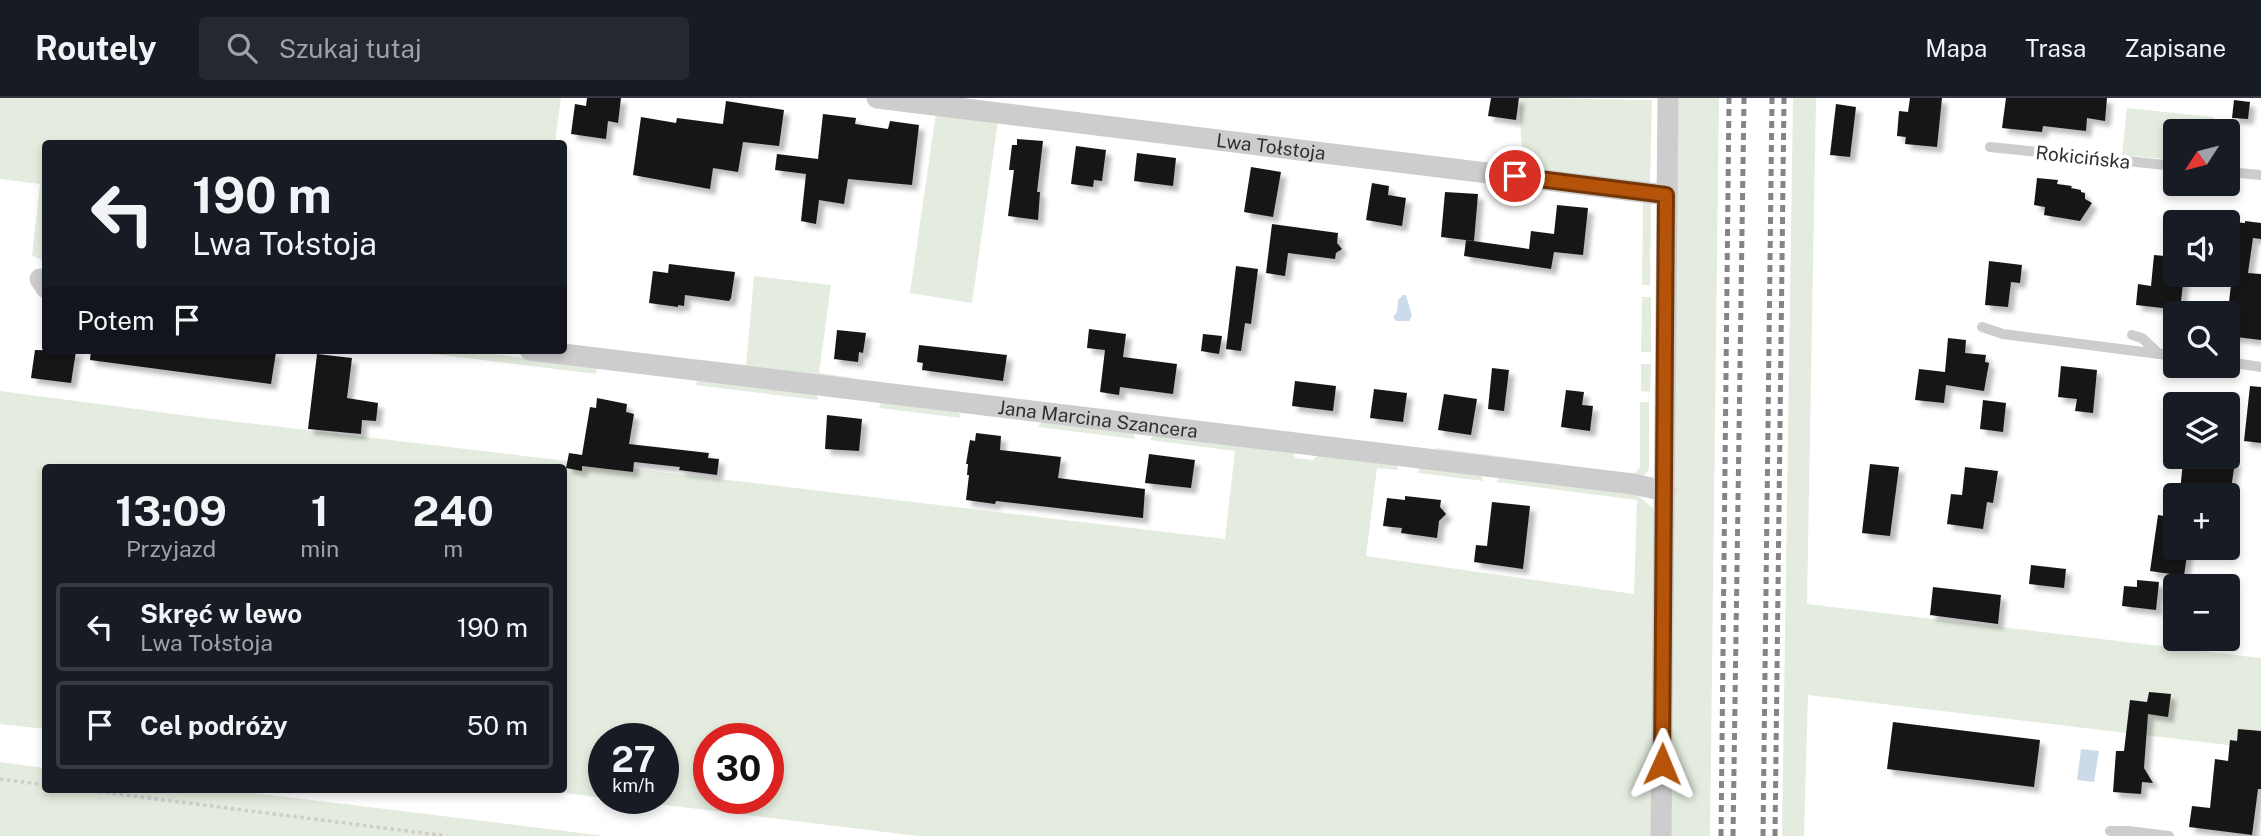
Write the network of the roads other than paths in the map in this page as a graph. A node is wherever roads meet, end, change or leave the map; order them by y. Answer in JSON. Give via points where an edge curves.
{"nodes":[{"id":1,"x":877,"y":98,"type":"edge"},
{"id":2,"x":1668,"y":98,"type":"edge"},
{"id":3,"x":1990,"y":147,"type":"dead end"},
{"id":4,"x":2163,"y":165,"type":"edge"},
{"id":5,"x":2240,"y":173,"type":"edge"},
{"id":6,"x":2261,"y":175,"type":"edge"},
{"id":7,"x":1666,"y":195,"type":"junction"},
{"id":8,"x":1982,"y":327,"type":"dead end"},
{"id":9,"x":2132,"y":335,"type":"dead end"},
{"id":10,"x":563,"y":354,"type":"edge"},
{"id":11,"x":2159,"y":354,"type":"junction"},
{"id":12,"x":2163,"y":354,"type":"edge"},
{"id":13,"x":2240,"y":364,"type":"edge"},
{"id":14,"x":2261,"y":367,"type":"edge"},
{"id":15,"x":1665,"y":491,"type":"junction"},
{"id":16,"x":2110,"y":831,"type":"dead end"},
{"id":17,"x":1661,"y":836,"type":"edge"},
{"id":18,"x":2169,"y":836,"type":"edge"}],
"edges":[{"from":1,"to":7,"type":"street","name":"Lwa Tołstoja"},
{"from":2,"to":7,"type":"street"},
{"from":3,"to":4,"type":"lane","name":"Rokicińska"},
{"from":5,"to":6,"type":"lane"},
{"from":7,"to":15,"type":"street"},
{"from":8,"to":11,"type":"lane","via":[[2003,334]]},
{"from":9,"to":11,"type":"lane"},
{"from":10,"to":15,"type":"street","name":"Jana Marcina Szancera"},
{"from":11,"to":12,"type":"lane"},
{"from":13,"to":14,"type":"lane"},
{"from":15,"to":17,"type":"street"},
{"from":16,"to":18,"type":"lane"}]}
